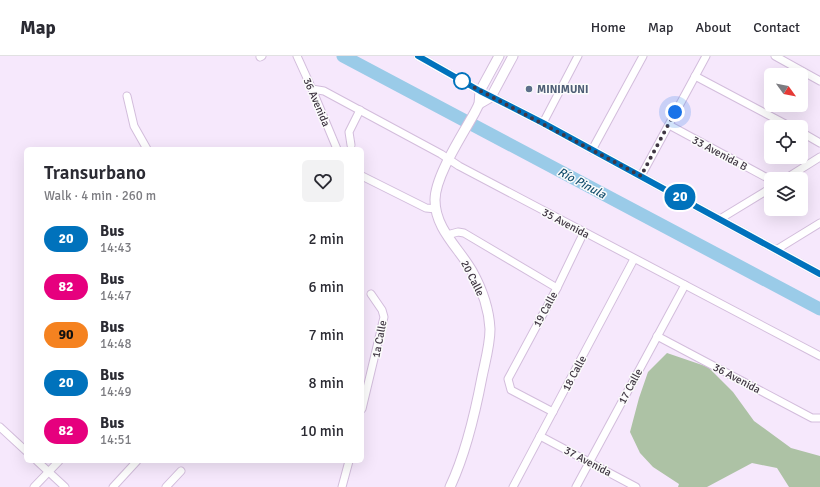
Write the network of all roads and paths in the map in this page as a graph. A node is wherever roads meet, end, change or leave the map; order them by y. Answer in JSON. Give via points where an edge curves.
{"nodes":[{"id":1,"x":297,"y":56,"type":"edge"},
{"id":2,"x":418,"y":56,"type":"edge"},
{"id":3,"x":499,"y":56,"type":"edge"},
{"id":4,"x":513,"y":56,"type":"edge"},
{"id":5,"x":578,"y":56,"type":"edge"},
{"id":6,"x":643,"y":56,"type":"edge"},
{"id":7,"x":706,"y":56,"type":"edge"},
{"id":8,"x":775,"y":56,"type":"edge"},
{"id":9,"x":429,"y":58,"type":"edge"},
{"id":10,"x":695,"y":76,"type":"junction"},
{"id":11,"x":820,"y":81,"type":"edge"},
{"id":12,"x":312,"y":89,"type":"junction"},
{"id":13,"x":480,"y":91,"type":"junction"},
{"id":14,"x":127,"y":96,"type":"dead end"},
{"id":15,"x":491,"y":97,"type":"junction"},
{"id":16,"x":477,"y":108,"type":"junction"},
{"id":17,"x":360,"y":110,"type":"junction"},
{"id":18,"x":778,"y":120,"type":"edge"},
{"id":19,"x":543,"y":123,"type":"junction"},
{"id":20,"x":669,"y":125,"type":"junction"},
{"id":21,"x":808,"y":136,"type":"edge"},
{"id":22,"x":820,"y":143,"type":"edge"},
{"id":23,"x":351,"y":145,"type":"dead end"},
{"id":24,"x":146,"y":147,"type":"edge"},
{"id":25,"x":336,"y":147,"type":"edge"},
{"id":26,"x":592,"y":150,"type":"junction"},
{"id":27,"x":820,"y":157,"type":"edge"},
{"id":28,"x":450,"y":160,"type":"junction"},
{"id":29,"x":796,"y":172,"type":"edge"},
{"id":30,"x":641,"y":176,"type":"junction"},
{"id":31,"x":764,"y":176,"type":"edge"},
{"id":32,"x":364,"y":177,"type":"edge"},
{"id":33,"x":764,"y":192,"type":"edge"},
{"id":34,"x":436,"y":209,"type":"junction"},
{"id":35,"x":720,"y":219,"type":"junction"},
{"id":36,"x":820,"y":224,"type":"edge"},
{"id":37,"x":584,"y":232,"type":"junction"},
{"id":38,"x":447,"y":235,"type":"junction"},
{"id":39,"x":776,"y":250,"type":"junction"},
{"id":40,"x":634,"y":259,"type":"junction"},
{"id":41,"x":820,"y":274,"type":"edge"},
{"id":42,"x":684,"y":285,"type":"junction"},
{"id":43,"x":556,"y":288,"type":"junction"},
{"id":44,"x":371,"y":294,"type":"dead end"},
{"id":45,"x":657,"y":336,"type":"junction"},
{"id":46,"x":820,"y":356,"type":"edge"},
{"id":47,"x":364,"y":401,"type":"edge"},
{"id":48,"x":553,"y":412,"type":"junction"},
{"id":49,"x":819,"y":419,"type":"edge"},
{"id":50,"x":0,"y":427,"type":"edge"},
{"id":51,"x":540,"y":436,"type":"junction"},
{"id":52,"x":24,"y":449,"type":"edge"},
{"id":53,"x":590,"y":462,"type":"junction"},
{"id":54,"x":39,"y":463,"type":"edge"},
{"id":55,"x":57,"y":463,"type":"edge"},
{"id":56,"x":135,"y":463,"type":"edge"},
{"id":57,"x":348,"y":463,"type":"edge"},
{"id":58,"x":181,"y":471,"type":"dead end"},
{"id":59,"x":49,"y":472,"type":"junction"},
{"id":60,"x":34,"y":487,"type":"edge"},
{"id":61,"x":65,"y":487,"type":"edge"},
{"id":62,"x":113,"y":487,"type":"edge"},
{"id":63,"x":166,"y":487,"type":"edge"},
{"id":64,"x":342,"y":487,"type":"edge"},
{"id":65,"x":450,"y":487,"type":"edge"},
{"id":66,"x":513,"y":487,"type":"edge"},
{"id":67,"x":576,"y":487,"type":"edge"},
{"id":68,"x":636,"y":487,"type":"edge"}],
"edges":[{"from":1,"to":12,"type":"street","name":"36 Avenida"},
{"from":2,"to":9,"type":"street"},
{"from":3,"to":13,"type":"main road","name":"20 Calle"},
{"from":4,"to":15,"type":"main road"},
{"from":5,"to":19,"type":"street"},
{"from":6,"to":26,"type":"street"},
{"from":7,"to":10,"type":"street"},
{"from":8,"to":11,"type":"street"},
{"from":9,"to":13,"type":"street"},
{"from":10,"to":18,"type":"street"},
{"from":10,"to":20,"type":"street"},
{"from":12,"to":17,"type":"street","name":"35 Avenida","via":[[324,91]]},
{"from":12,"to":25,"type":"street","name":"36 Avenida"},
{"from":13,"to":15,"type":"street"},
{"from":13,"to":16,"type":"main road","name":"20 Calle"},
{"from":14,"to":24,"type":"street","via":[[134,126]]},
{"from":15,"to":16,"type":"main road"},
{"from":15,"to":19,"type":"street"},
{"from":16,"to":28,"type":"main road","name":"20 Calle"},
{"from":17,"to":23,"type":"street","via":[[349,132]]},
{"from":17,"to":28,"type":"street","name":"35 Avenida"},
{"from":19,"to":26,"type":"street"},
{"from":20,"to":30,"type":"street"},
{"from":20,"to":31,"type":"street","name":"33 Avenida B"},
{"from":21,"to":22,"type":"street"},
{"from":26,"to":30,"type":"street"},
{"from":27,"to":29,"type":"street"},
{"from":28,"to":34,"type":"main road","name":"20 Calle","via":[[436,189]]},
{"from":28,"to":37,"type":"street","name":"35 Avenida"},
{"from":30,"to":35,"type":"street"},
{"from":32,"to":34,"type":"street","via":[[426,208]]},
{"from":33,"to":35,"type":"street"},
{"from":34,"to":38,"type":"main road","name":"20 Calle"},
{"from":35,"to":39,"type":"street"},
{"from":36,"to":39,"type":"street"},
{"from":37,"to":40,"type":"street","name":"35 Avenida"},
{"from":37,"to":43,"type":"street","name":"19 Calle"},
{"from":38,"to":43,"type":"street","via":[[464,233]]},
{"from":38,"to":65,"type":"main road","name":"20 Calle","via":[[472,270],[480,287],[490,329],[478,397],[466,444]]},
{"from":39,"to":41,"type":"street"},
{"from":40,"to":42,"type":"street","name":"35 Avenida"},
{"from":40,"to":48,"type":"street","name":"18 Calle"},
{"from":42,"to":45,"type":"street","name":"17 Calle"},
{"from":42,"to":46,"type":"street","name":"35 Avenida"},
{"from":43,"to":48,"type":"street","name":"19 Calle","via":[[509,376],[508,385],[511,390]]},
{"from":44,"to":47,"type":"street","name":"1a Calle","via":[[384,317]]},
{"from":45,"to":49,"type":"street","name":"36 Avenida","via":[[812,418]]},
{"from":45,"to":53,"type":"street","name":"17 Calle"},
{"from":48,"to":51,"type":"street","name":"18 Calle"},
{"from":50,"to":52,"type":"street"},
{"from":51,"to":53,"type":"street","name":"37 Avenida"},
{"from":51,"to":66,"type":"street","name":"18 Calle"},
{"from":53,"to":67,"type":"street","name":"17 Calle"},
{"from":53,"to":68,"type":"street","name":"37 Avenida"},
{"from":54,"to":59,"type":"street"},
{"from":55,"to":59,"type":"street"},
{"from":56,"to":62,"type":"street"},
{"from":57,"to":64,"type":"street"},
{"from":58,"to":63,"type":"street"},
{"from":59,"to":60,"type":"street"},
{"from":59,"to":61,"type":"street"}]}
